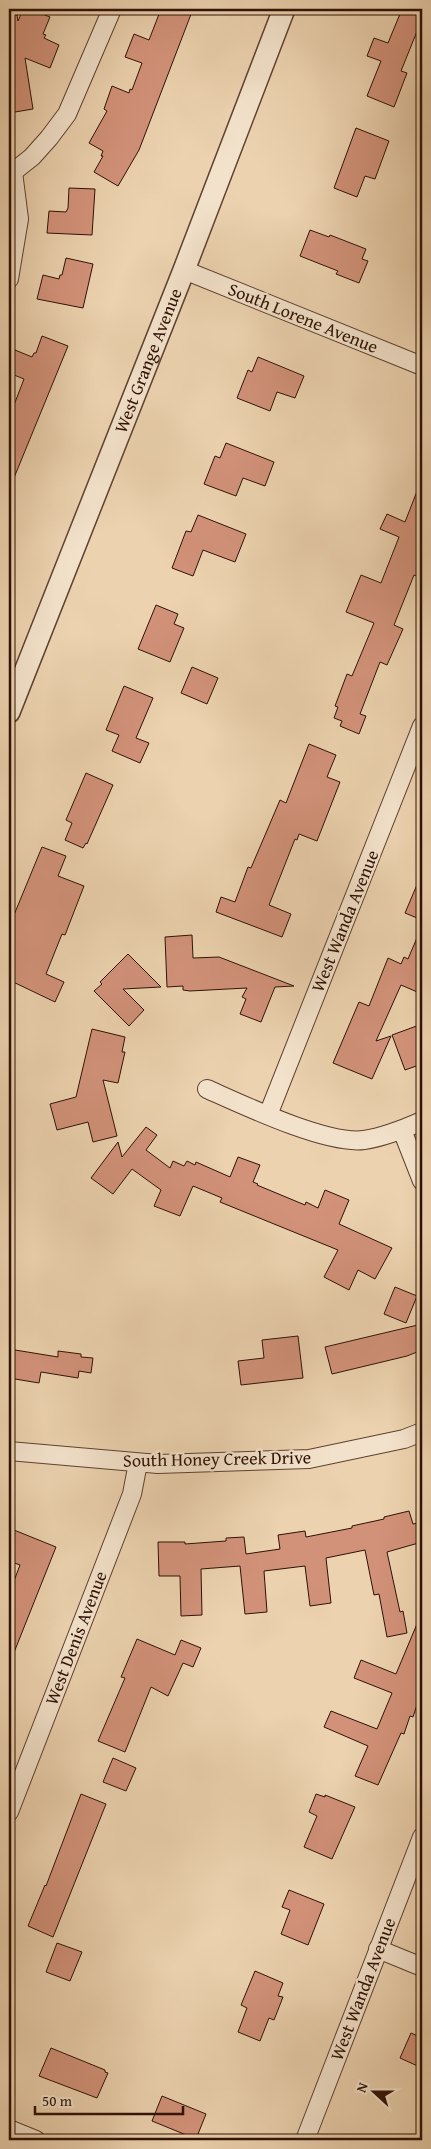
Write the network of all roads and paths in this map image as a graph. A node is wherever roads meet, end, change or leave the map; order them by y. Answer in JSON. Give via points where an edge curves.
{"nodes":[{"id":1,"x":110,"y":9,"type":"edge"},
{"id":2,"x":284,"y":9,"type":"edge"},
{"id":3,"x":11,"y":173,"type":"edge"},
{"id":4,"x":184,"y":270,"type":"junction"},
{"id":5,"x":9,"y":279,"type":"edge"},
{"id":6,"x":422,"y":366,"type":"edge"},
{"id":7,"x":9,"y":712,"type":"edge"},
{"id":8,"x":422,"y":726,"type":"edge"},
{"id":9,"x":207,"y":1089,"type":"dead end"},
{"id":10,"x":268,"y":1115,"type":"junction"},
{"id":11,"x":422,"y":1121,"type":"edge"},
{"id":12,"x":402,"y":1130,"type":"junction"},
{"id":13,"x":422,"y":1181,"type":"edge"},
{"id":14,"x":422,"y":1432,"type":"edge"},
{"id":15,"x":9,"y":1451,"type":"edge"},
{"id":16,"x":138,"y":1463,"type":"junction"},
{"id":17,"x":9,"y":1812,"type":"edge"},
{"id":18,"x":422,"y":1837,"type":"edge"},
{"id":19,"x":378,"y":1949,"type":"junction"},
{"id":20,"x":422,"y":1967,"type":"edge"},
{"id":21,"x":9,"y":2129,"type":"edge"},
{"id":22,"x":36,"y":2140,"type":"edge"},
{"id":23,"x":305,"y":2140,"type":"edge"}],
"edges":[{"from":1,"to":3,"type":"street","via":[[67,114],[32,157]]},
{"from":2,"to":4,"type":"street","name":"West Grange Avenue"},
{"from":3,"to":5,"type":"street","via":[[19,219]]},
{"from":4,"to":6,"type":"street","name":"South Lorene Avenue"},
{"from":4,"to":7,"type":"street","name":"West Grange Avenue"},
{"from":8,"to":10,"type":"street","name":"West Wanda Avenue"},
{"from":9,"to":10,"type":"street"},
{"from":10,"to":12,"type":"street","via":[[335,1138],[362,1140]]},
{"from":11,"to":12,"type":"street"},
{"from":12,"to":13,"type":"street"},
{"from":14,"to":16,"type":"street","name":"South Honey Creek Drive","via":[[404,1439],[309,1459]]},
{"from":15,"to":16,"type":"street","name":"South Honey Creek Drive"},
{"from":16,"to":17,"type":"street","name":"West Denis Avenue","via":[[132,1494]]},
{"from":18,"to":19,"type":"street","name":"West Wanda Avenue"},
{"from":19,"to":20,"type":"street"},
{"from":19,"to":23,"type":"street","name":"West Wanda Avenue"},
{"from":21,"to":22,"type":"street"}]}
